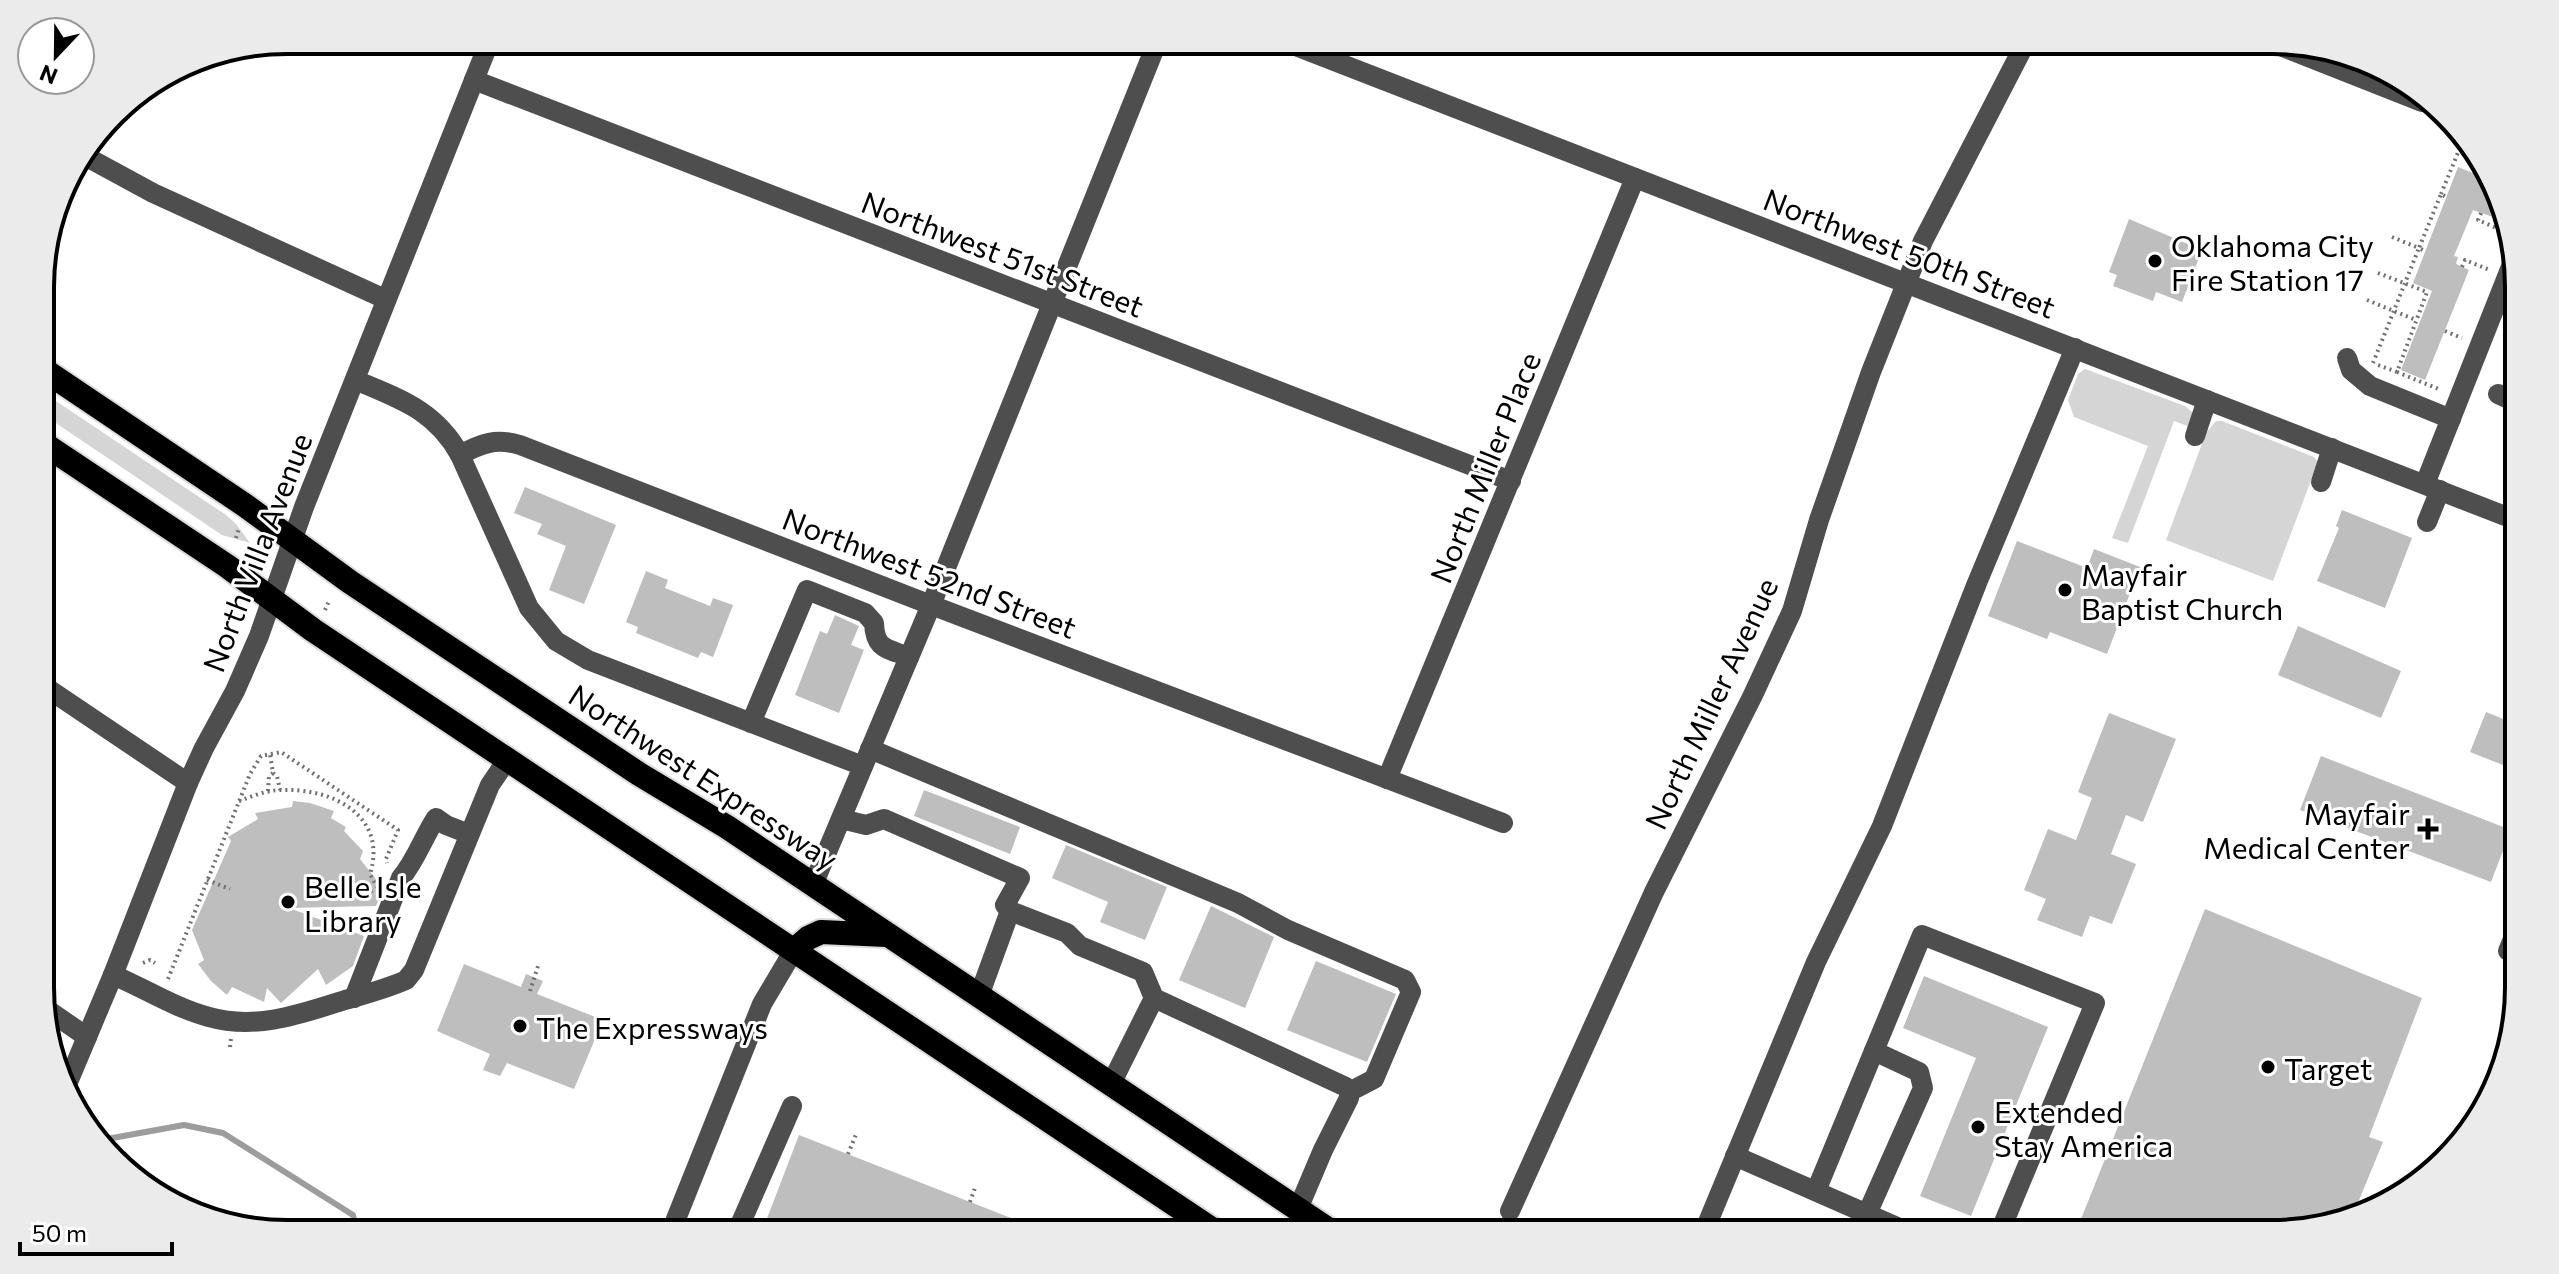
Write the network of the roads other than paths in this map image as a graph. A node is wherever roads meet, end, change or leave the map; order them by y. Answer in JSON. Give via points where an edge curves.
{"nodes":[{"id":1,"x":484,"y":54,"type":"edge"},
{"id":2,"x":1152,"y":54,"type":"edge"},
{"id":3,"x":1316,"y":54,"type":"edge"},
{"id":4,"x":2020,"y":54,"type":"edge"},
{"id":5,"x":2321,"y":59,"type":"edge"},
{"id":6,"x":2370,"y":76,"type":"edge"},
{"id":7,"x":474,"y":80,"type":"junction"},
{"id":8,"x":92,"y":160,"type":"edge"},
{"id":9,"x":1635,"y":178,"type":"junction"},
{"id":10,"x":1906,"y":283,"type":"junction"},
{"id":11,"x":2505,"y":283,"type":"edge"},
{"id":12,"x":385,"y":299,"type":"junction"},
{"id":13,"x":1051,"y":304,"type":"junction"},
{"id":14,"x":2075,"y":348,"type":"junction"},
{"id":15,"x":2356,"y":359,"type":"road end"},
{"id":16,"x":54,"y":377,"type":"edge"},
{"id":17,"x":355,"y":380,"type":"junction"},
{"id":18,"x":2207,"y":400,"type":"junction"},
{"id":19,"x":2451,"y":419,"type":"junction"},
{"id":20,"x":2195,"y":436,"type":"dead end"},
{"id":21,"x":2332,"y":448,"type":"junction"},
{"id":22,"x":54,"y":451,"type":"edge"},
{"id":23,"x":460,"y":455,"type":"junction"},
{"id":24,"x":1511,"y":481,"type":"junction"},
{"id":25,"x":2321,"y":482,"type":"dead end"},
{"id":26,"x":2433,"y":487,"type":"junction"},
{"id":27,"x":2505,"y":516,"type":"edge"},
{"id":28,"x":2427,"y":522,"type":"dead end"},
{"id":29,"x":292,"y":540,"type":"junction"},
{"id":30,"x":272,"y":599,"type":"junction"},
{"id":31,"x":931,"y":605,"type":"junction"},
{"id":32,"x":909,"y":657,"type":"junction"},
{"id":33,"x":54,"y":693,"type":"edge"},
{"id":34,"x":751,"y":723,"type":"junction"},
{"id":35,"x":867,"y":758,"type":"junction"},
{"id":36,"x":507,"y":760,"type":"junction"},
{"id":37,"x":1387,"y":779,"type":"junction"},
{"id":38,"x":188,"y":783,"type":"junction"},
{"id":39,"x":841,"y":819,"type":"junction"},
{"id":40,"x":1503,"y":823,"type":"dead end"},
{"id":41,"x":469,"y":834,"type":"junction"},
{"id":42,"x":813,"y":885,"type":"junction"},
{"id":43,"x":1010,"y":911,"type":"junction"},
{"id":44,"x":888,"y":935,"type":"junction"},
{"id":45,"x":794,"y":950,"type":"junction"},
{"id":46,"x":113,"y":975,"type":"junction"},
{"id":47,"x":979,"y":996,"type":"junction"},
{"id":48,"x":354,"y":998,"type":"junction"},
{"id":49,"x":1154,"y":998,"type":"junction"},
{"id":50,"x":56,"y":1016,"type":"edge"},
{"id":51,"x":87,"y":1037,"type":"junction"},
{"id":52,"x":1874,"y":1051,"type":"junction"},
{"id":53,"x":71,"y":1074,"type":"edge"},
{"id":54,"x":1111,"y":1084,"type":"junction"},
{"id":55,"x":1349,"y":1092,"type":"junction"},
{"id":56,"x":792,"y":1106,"type":"dead end"},
{"id":57,"x":1735,"y":1156,"type":"junction"},
{"id":58,"x":1816,"y":1191,"type":"junction"},
{"id":59,"x":1298,"y":1209,"type":"junction"},
{"id":60,"x":1510,"y":1211,"type":"dead end"},
{"id":61,"x":1867,"y":1214,"type":"junction"},
{"id":62,"x":676,"y":1220,"type":"edge"},
{"id":63,"x":742,"y":1220,"type":"edge"},
{"id":64,"x":1198,"y":1220,"type":"edge"},
{"id":65,"x":1314,"y":1220,"type":"edge"},
{"id":66,"x":1709,"y":1220,"type":"edge"},
{"id":67,"x":1881,"y":1220,"type":"edge"},
{"id":68,"x":2005,"y":1220,"type":"edge"}],
"edges":[{"from":1,"to":7,"type":"street","name":"North Villa Avenue"},
{"from":2,"to":13,"type":"street"},
{"from":3,"to":9,"type":"street","name":"Northwest 50th Street"},
{"from":4,"to":10,"type":"street","name":"North Miller Avenue"},
{"from":5,"to":6,"type":"street"},
{"from":7,"to":12,"type":"street","name":"North Villa Avenue"},
{"from":7,"to":13,"type":"street","name":"Northwest 51st Street"},
{"from":8,"to":12,"type":"street"},
{"from":9,"to":10,"type":"street","name":"Northwest 50th Street"},
{"from":9,"to":24,"type":"street","name":"North Miller Place"},
{"from":10,"to":14,"type":"street","name":"Northwest 50th Street"},
{"from":10,"to":60,"type":"street","name":"North Miller Avenue","via":[[1824,505],[1792,611],[1654,892]]},
{"from":11,"to":19,"type":"street"},
{"from":12,"to":17,"type":"street","name":"North Villa Avenue"},
{"from":13,"to":24,"type":"street","name":"Northwest 51st Street"},
{"from":13,"to":31,"type":"street"},
{"from":14,"to":18,"type":"street","name":"Northwest 50th Street"},
{"from":14,"to":57,"type":"street","via":[[1882,826],[1816,962]]},
{"from":15,"to":19,"type":"street","via":[[2351,370],[2370,386]]},
{"from":16,"to":29,"type":"highway","name":"Northwest Expressway"},
{"from":17,"to":23,"type":"street","via":[[428,416]]},
{"from":17,"to":29,"type":"street","name":"North Villa Avenue"},
{"from":18,"to":20,"type":"street"},
{"from":18,"to":21,"type":"street","name":"Northwest 50th Street"},
{"from":19,"to":26,"type":"street"},
{"from":21,"to":25,"type":"street"},
{"from":21,"to":26,"type":"street","name":"Northwest 50th Street"},
{"from":22,"to":30,"type":"highway"},
{"from":23,"to":31,"type":"street","name":"Northwest 52nd Street","via":[[490,441],[520,445]]},
{"from":23,"to":34,"type":"street","via":[[529,608],[556,641],[588,660]]},
{"from":24,"to":37,"type":"street","name":"North Miller Place"},
{"from":26,"to":27,"type":"street","name":"Northwest 50th Street"},
{"from":26,"to":28,"type":"street"},
{"from":29,"to":30,"type":"street","name":"North Villa Avenue"},
{"from":29,"to":42,"type":"highway","name":"Northwest Expressway"},
{"from":30,"to":36,"type":"highway"},
{"from":30,"to":38,"type":"street","name":"North Villa Avenue","via":[[240,681]]},
{"from":31,"to":32,"type":"street"},
{"from":31,"to":37,"type":"street","name":"Northwest 52nd Street"},
{"from":32,"to":34,"type":"street","via":[[880,645],[865,613],[807,590]]},
{"from":32,"to":35,"type":"street"},
{"from":33,"to":38,"type":"street"},
{"from":34,"to":35,"type":"street"},
{"from":35,"to":39,"type":"street"},
{"from":35,"to":55,"type":"street","via":[[1238,903],[1405,980],[1411,992],[1374,1079]]},
{"from":36,"to":41,"type":"street"},
{"from":36,"to":45,"type":"highway"},
{"from":37,"to":40,"type":"street","name":"Northwest 52nd Street"},
{"from":38,"to":46,"type":"street","name":"North Villa Avenue"},
{"from":39,"to":42,"type":"street"},
{"from":39,"to":43,"type":"street","via":[[866,825],[884,819],[1020,878],[1005,905]]},
{"from":41,"to":48,"type":"street","via":[[411,976]]},
{"from":41,"to":48,"type":"street","via":[[436,818],[401,878]]},
{"from":42,"to":44,"type":"highway","name":"Northwest Expressway"},
{"from":43,"to":47,"type":"street"},
{"from":43,"to":49,"type":"street","via":[[1143,972]]},
{"from":44,"to":45,"type":"highway","via":[[821,932]]},
{"from":44,"to":47,"type":"highway","name":"Northwest Expressway"},
{"from":45,"to":62,"type":"street","via":[[762,1004]]},
{"from":45,"to":64,"type":"highway"},
{"from":46,"to":48,"type":"street","via":[[181,1008],[241,1023],[295,1016]]},
{"from":46,"to":51,"type":"street","name":"North Villa Avenue"},
{"from":47,"to":54,"type":"highway","name":"Northwest Expressway"},
{"from":49,"to":54,"type":"street"},
{"from":49,"to":55,"type":"street"},
{"from":50,"to":51,"type":"street"},
{"from":51,"to":53,"type":"street","name":"North Villa Avenue"},
{"from":52,"to":58,"type":"street"},
{"from":52,"to":61,"type":"street","via":[[1919,1072],[1923,1088]]},
{"from":52,"to":68,"type":"street","via":[[1922,935],[2095,1003]]},
{"from":54,"to":59,"type":"highway","name":"Northwest Expressway"},
{"from":55,"to":59,"type":"street"},
{"from":56,"to":63,"type":"street"},
{"from":57,"to":58,"type":"street"},
{"from":57,"to":66,"type":"street"},
{"from":58,"to":61,"type":"street"},
{"from":59,"to":65,"type":"highway","name":"Northwest Expressway"},
{"from":61,"to":67,"type":"street"}]}
